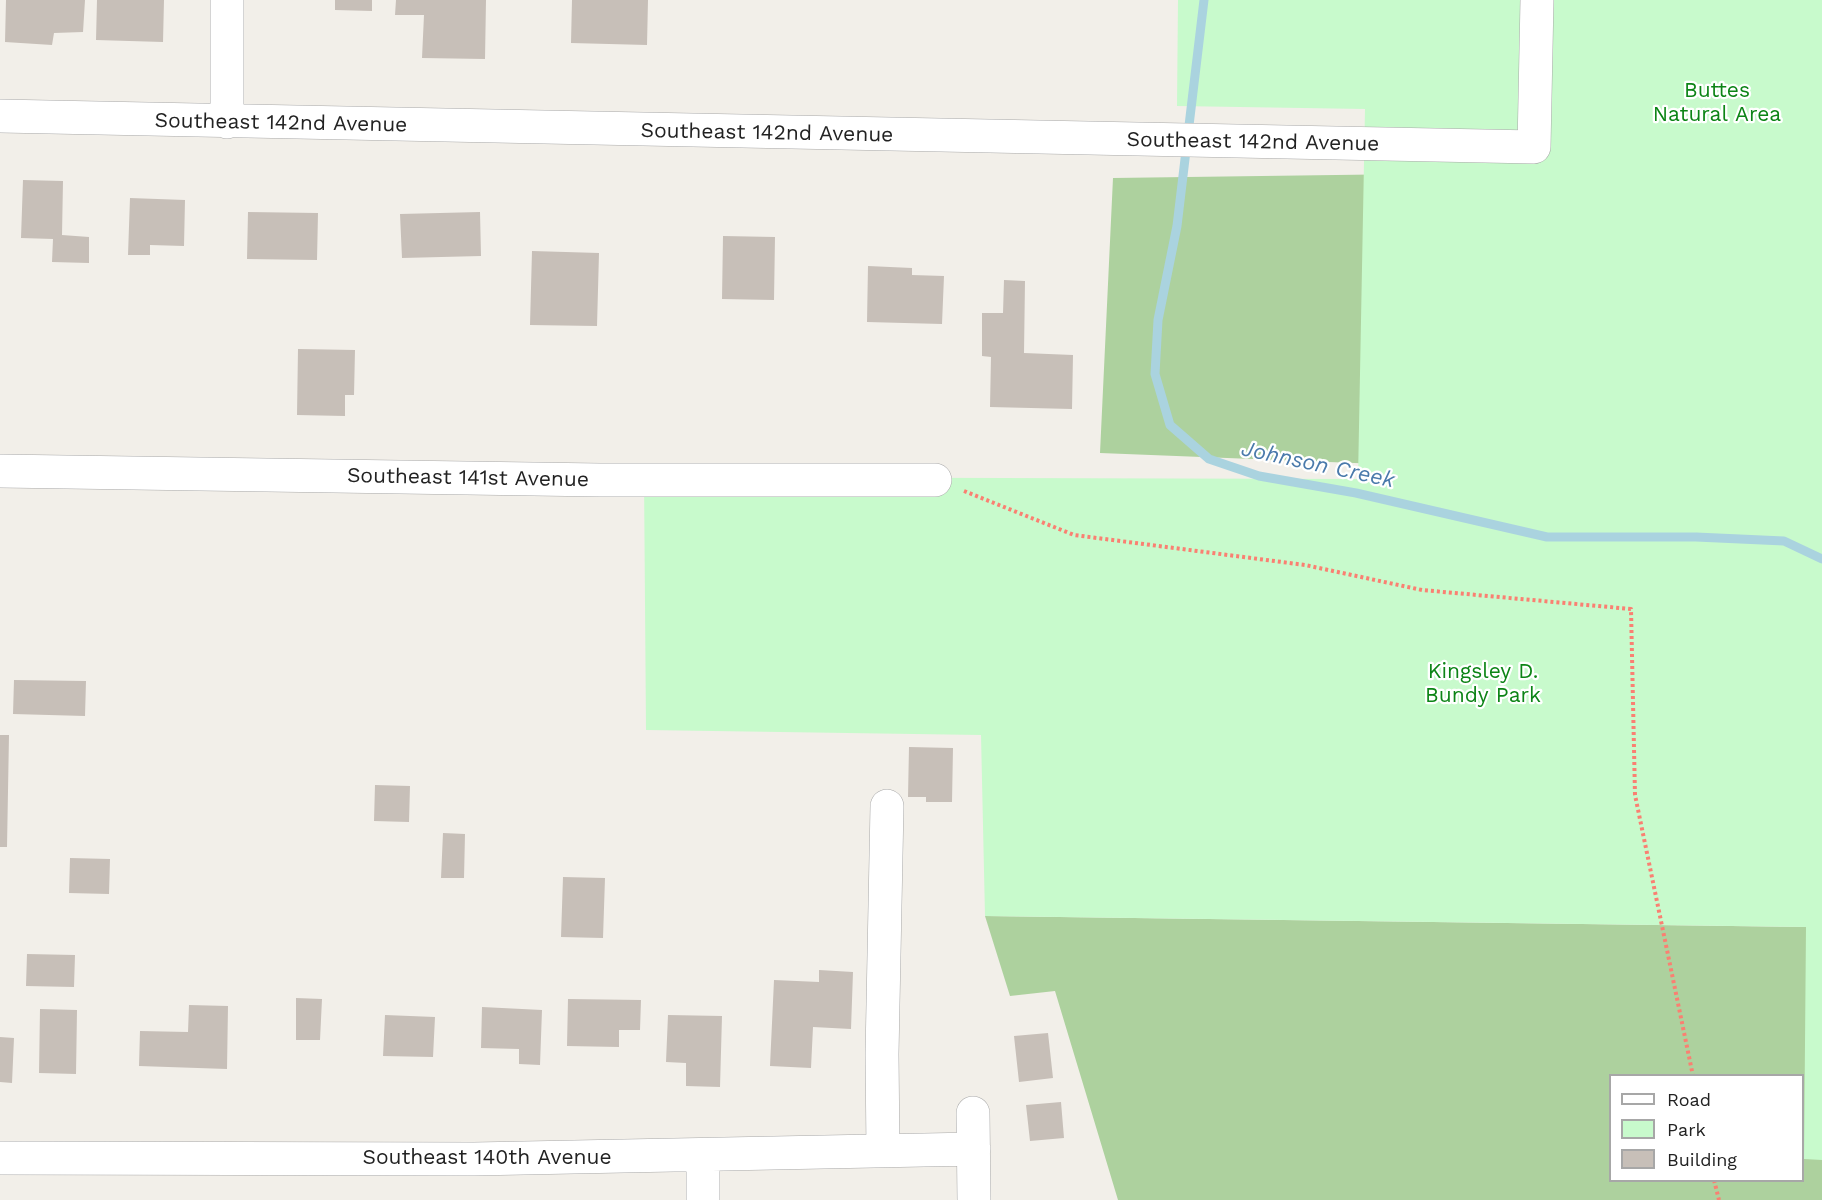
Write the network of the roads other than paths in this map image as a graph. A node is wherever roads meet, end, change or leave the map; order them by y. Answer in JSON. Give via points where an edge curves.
{"nodes":[{"id":1,"x":227,"y":0,"type":"edge"},
{"id":2,"x":1537,"y":0,"type":"edge"},
{"id":3,"x":0,"y":116,"type":"edge"},
{"id":4,"x":227,"y":122,"type":"junction"},
{"id":5,"x":0,"y":471,"type":"edge"},
{"id":6,"x":935,"y":480,"type":"road end"},
{"id":7,"x":887,"y":807,"type":"dead end"},
{"id":8,"x":973,"y":1113,"type":"dead end"},
{"id":9,"x":974,"y":1149,"type":"junction"},
{"id":10,"x":884,"y":1151,"type":"junction"},
{"id":11,"x":703,"y":1155,"type":"junction"},
{"id":12,"x":0,"y":1158,"type":"edge"},
{"id":13,"x":702,"y":1200,"type":"edge"},
{"id":14,"x":974,"y":1200,"type":"edge"}],
"edges":[{"from":1,"to":4,"type":"street"},
{"from":2,"to":4,"type":"street","name":"Southeast 142nd Avenue","via":[[1534,147]]},
{"from":3,"to":4,"type":"street","name":"Southeast 142nd Avenue"},
{"from":5,"to":6,"type":"street","name":"Southeast 141st Avenue","via":[[600,480]]},
{"from":7,"to":10,"type":"street"},
{"from":8,"to":9,"type":"street"},
{"from":9,"to":10,"type":"street","name":"Southeast 140th Avenue"},
{"from":9,"to":14,"type":"street"},
{"from":10,"to":11,"type":"street","name":"Southeast 140th Avenue"},
{"from":11,"to":12,"type":"street","name":"Southeast 140th Avenue","via":[[474,1159]]},
{"from":11,"to":13,"type":"street"}]}
